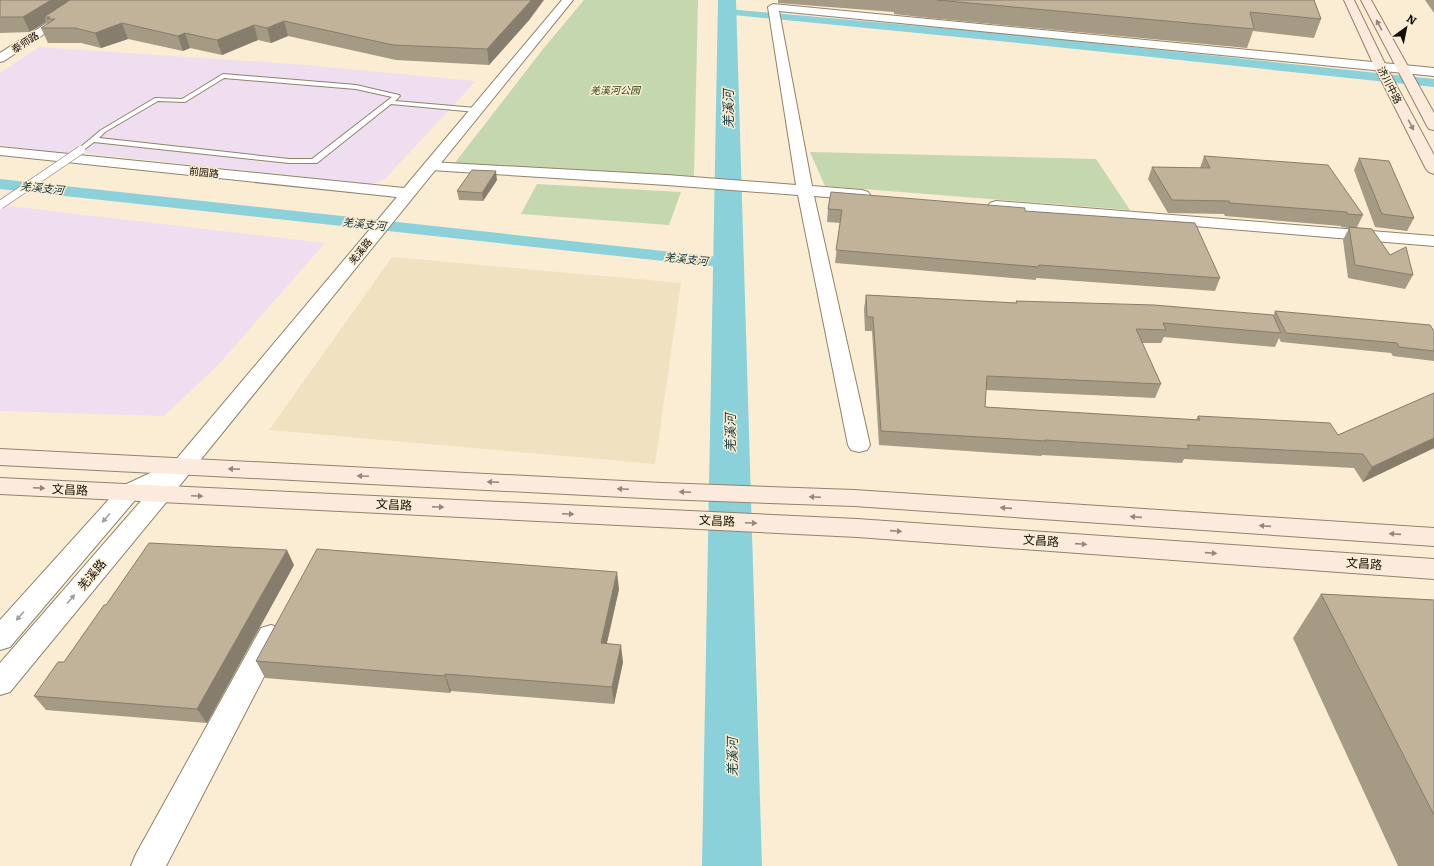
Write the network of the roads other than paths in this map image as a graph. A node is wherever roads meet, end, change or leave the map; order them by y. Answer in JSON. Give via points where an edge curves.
{"nodes":[{"id":1,"x":90,"y":0,"type":"edge"},
{"id":2,"x":568,"y":0,"type":"edge"},
{"id":3,"x":1349,"y":0,"type":"edge"},
{"id":4,"x":1366,"y":0,"type":"edge"},
{"id":5,"x":0,"y":58,"type":"edge"},
{"id":6,"x":1382,"y":68,"type":"junction"},
{"id":7,"x":1403,"y":71,"type":"junction"},
{"id":8,"x":1434,"y":72,"type":"edge"},
{"id":9,"x":390,"y":102,"type":"junction"},
{"id":10,"x":476,"y":110,"type":"junction"},
{"id":11,"x":1434,"y":126,"type":"edge"},
{"id":12,"x":93,"y":140,"type":"junction"},
{"id":13,"x":0,"y":151,"type":"edge"},
{"id":14,"x":430,"y":166,"type":"junction"},
{"id":15,"x":1434,"y":169,"type":"edge"},
{"id":16,"x":805,"y":190,"type":"junction"},
{"id":17,"x":405,"y":196,"type":"junction"},
{"id":18,"x":875,"y":196,"type":"edge"},
{"id":19,"x":0,"y":205,"type":"edge"},
{"id":20,"x":985,"y":205,"type":"edge"},
{"id":21,"x":1434,"y":241,"type":"edge"},
{"id":22,"x":859,"y":445,"type":"dead end"},
{"id":23,"x":0,"y":457,"type":"edge"},
{"id":24,"x":183,"y":466,"type":"junction"},
{"id":25,"x":0,"y":486,"type":"edge"},
{"id":26,"x":128,"y":493,"type":"junction"},
{"id":27,"x":160,"y":494,"type":"junction"},
{"id":28,"x":1434,"y":537,"type":"edge"},
{"id":29,"x":1434,"y":569,"type":"edge"},
{"id":30,"x":282,"y":615,"type":"edge"},
{"id":31,"x":0,"y":639,"type":"edge"},
{"id":32,"x":0,"y":683,"type":"edge"},
{"id":33,"x":148,"y":866,"type":"edge"}],
"edges":[{"from":1,"to":5,"type":"street","name":"泰师路"},
{"from":2,"to":10,"type":"street","name":"羌溪路"},
{"from":3,"to":6,"type":"main road","name":"济川中路"},
{"from":7,"to":4,"type":"main road","name":"济川中路","one_way":true},
{"from":6,"to":7,"type":"street"},
{"from":6,"to":15,"type":"main road","name":"济川中路","one_way":true},
{"from":6,"to":16,"type":"street","via":[[775,15]]},
{"from":7,"to":8,"type":"street"},
{"from":7,"to":11,"type":"main road","name":"济川中路"},
{"from":9,"to":10,"type":"lane"},
{"from":9,"to":12,"type":"lane","via":[[314,161],[289,161]]},
{"from":9,"to":12,"type":"lane","via":[[397,96],[356,87],[223,76],[183,101],[157,99],[103,131]]},
{"from":10,"to":14,"type":"street","name":"羌溪路"},
{"from":12,"to":19,"type":"lane","bridge":true},
{"from":13,"to":17,"type":"street","name":"前园路"},
{"from":14,"to":16,"type":"street"},
{"from":14,"to":17,"type":"street","name":"羌溪路"},
{"from":16,"to":18,"type":"street"},
{"from":16,"to":22,"type":"street"},
{"from":17,"to":24,"type":"street","name":"羌溪路"},
{"from":20,"to":21,"type":"street"},
{"from":23,"to":24,"type":"main road"},
{"from":24,"to":26,"type":"street","name":"羌溪路"},
{"from":24,"to":27,"type":"street","name":"羌溪路"},
{"from":28,"to":24,"type":"main road","one_way":true,"via":[[854,498],[662,491]]},
{"from":25,"to":26,"type":"main road","name":"文昌路","one_way":true},
{"from":26,"to":27,"type":"main road","name":"文昌路"},
{"from":26,"to":31,"type":"street","name":"羌溪路","one_way":true},
{"from":27,"to":29,"type":"main road","name":"文昌路","one_way":true,"via":[[857,528]]},
{"from":32,"to":27,"type":"street","name":"羌溪路","one_way":true},
{"from":30,"to":33,"type":"street"}]}
